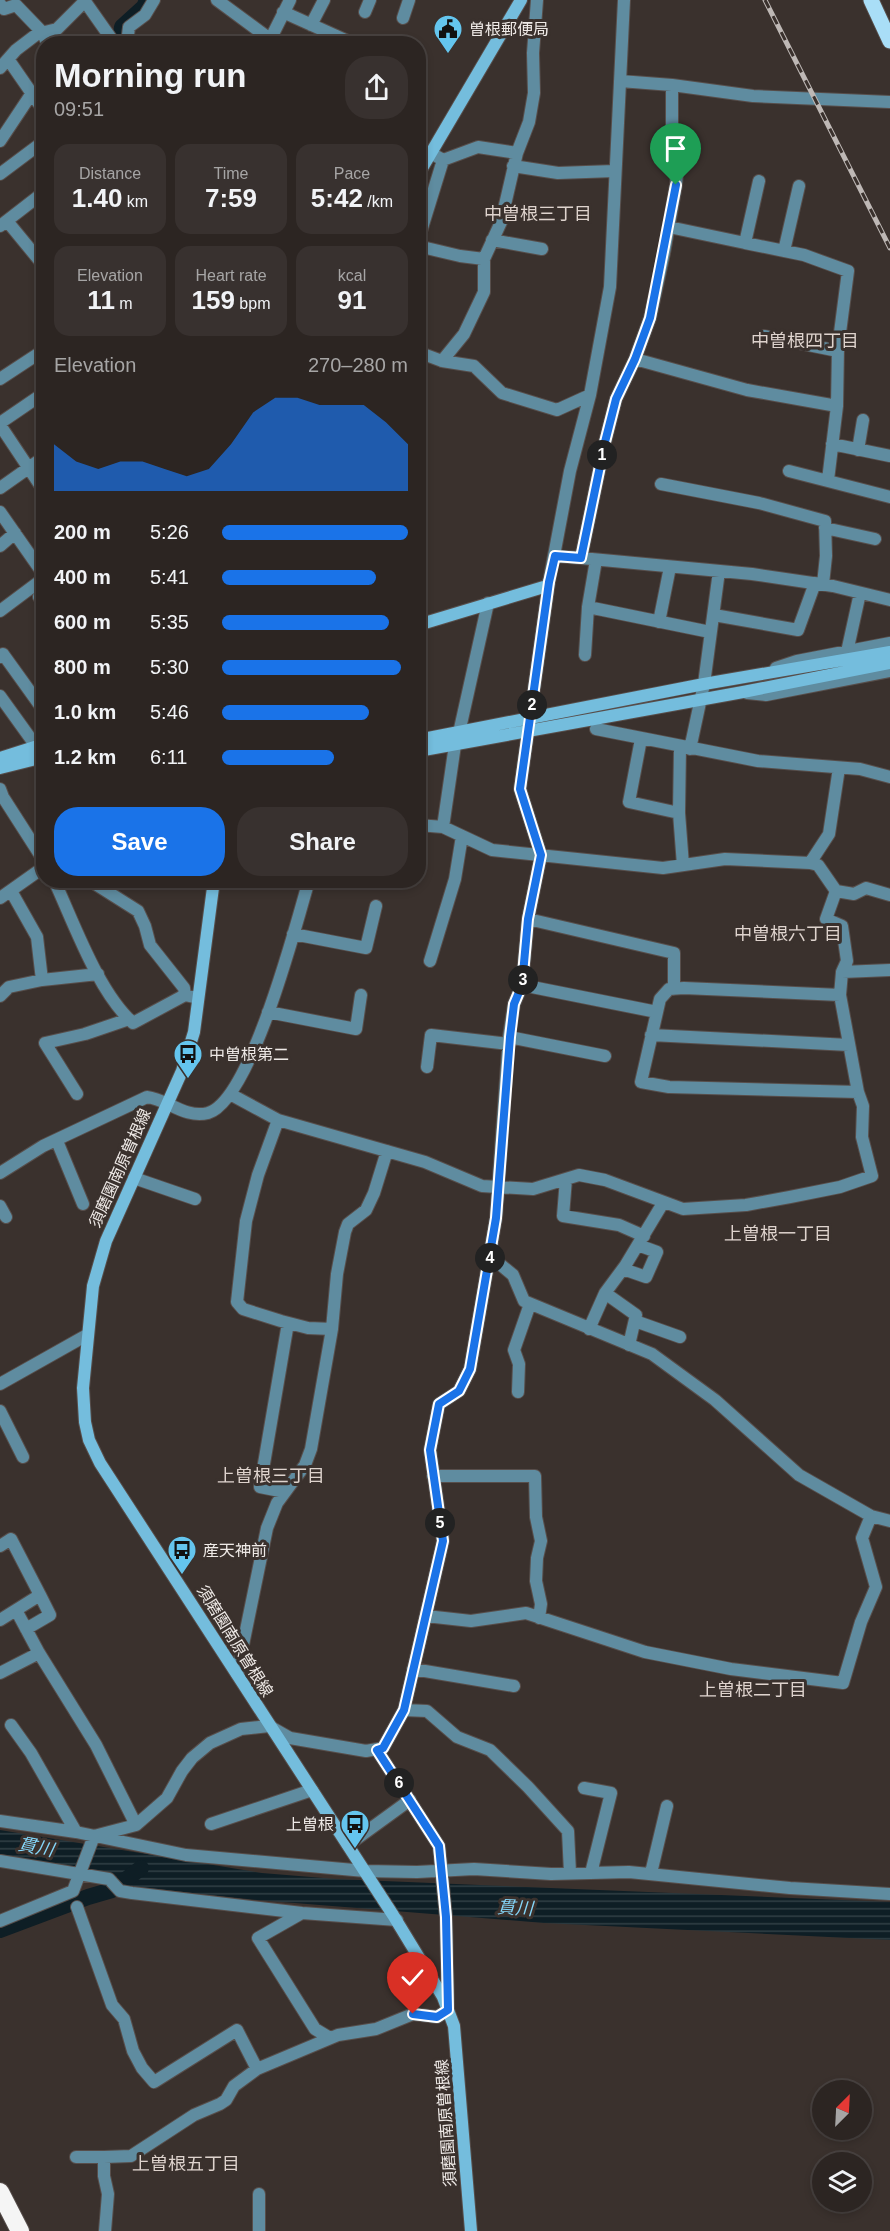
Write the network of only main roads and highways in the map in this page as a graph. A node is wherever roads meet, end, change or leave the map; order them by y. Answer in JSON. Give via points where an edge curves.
{"nodes":[{"id":1,"x":521,"y":0,"type":"edge"},
{"id":2,"x":871,"y":0,"type":"edge"},
{"id":3,"x":890,"y":41,"type":"edge"},
{"id":4,"x":426,"y":161,"type":"edge"},
{"id":5,"x":549,"y":582,"type":"road end"},
{"id":6,"x":426,"y":622,"type":"edge"},
{"id":7,"x":890,"y":652,"type":"edge"},
{"id":8,"x":890,"y":663,"type":"edge"},
{"id":9,"x":529,"y":724,"type":"junction"},
{"id":10,"x":457,"y":739,"type":"junction"},
{"id":11,"x":426,"y":740,"type":"edge"},
{"id":12,"x":426,"y":749,"type":"edge"},
{"id":13,"x":36,"y":752,"type":"edge"},
{"id":14,"x":36,"y":753,"type":"edge"},
{"id":15,"x":0,"y":758,"type":"edge"},
{"id":16,"x":0,"y":768,"type":"edge"},
{"id":17,"x":213,"y":888,"type":"edge"},
{"id":18,"x":0,"y":2192,"type":"edge"},
{"id":19,"x":11,"y":2224,"type":"edge"},
{"id":20,"x":471,"y":2231,"type":"edge"}],
"edges":[{"from":1,"to":4,"type":"main road"},
{"from":2,"to":3,"type":"main road"},
{"from":5,"to":6,"type":"main road"},
{"from":7,"to":9,"type":"main road","via":[[704,684]]},
{"from":8,"to":9,"type":"main road","via":[[743,692]]},
{"from":9,"to":10,"type":"main road"},
{"from":10,"to":11,"type":"main road"},
{"from":10,"to":12,"type":"main road"},
{"from":13,"to":15,"type":"main road"},
{"from":14,"to":16,"type":"main road"},
{"from":17,"to":20,"type":"main road","name":"須磨園南原曽根線","via":[[188,1052],[106,1241],[93,1286],[83,1388],[85,1422],[100,1463],[443,1997],[454,2026]]},
{"from":18,"to":19,"type":"highway"}]}
